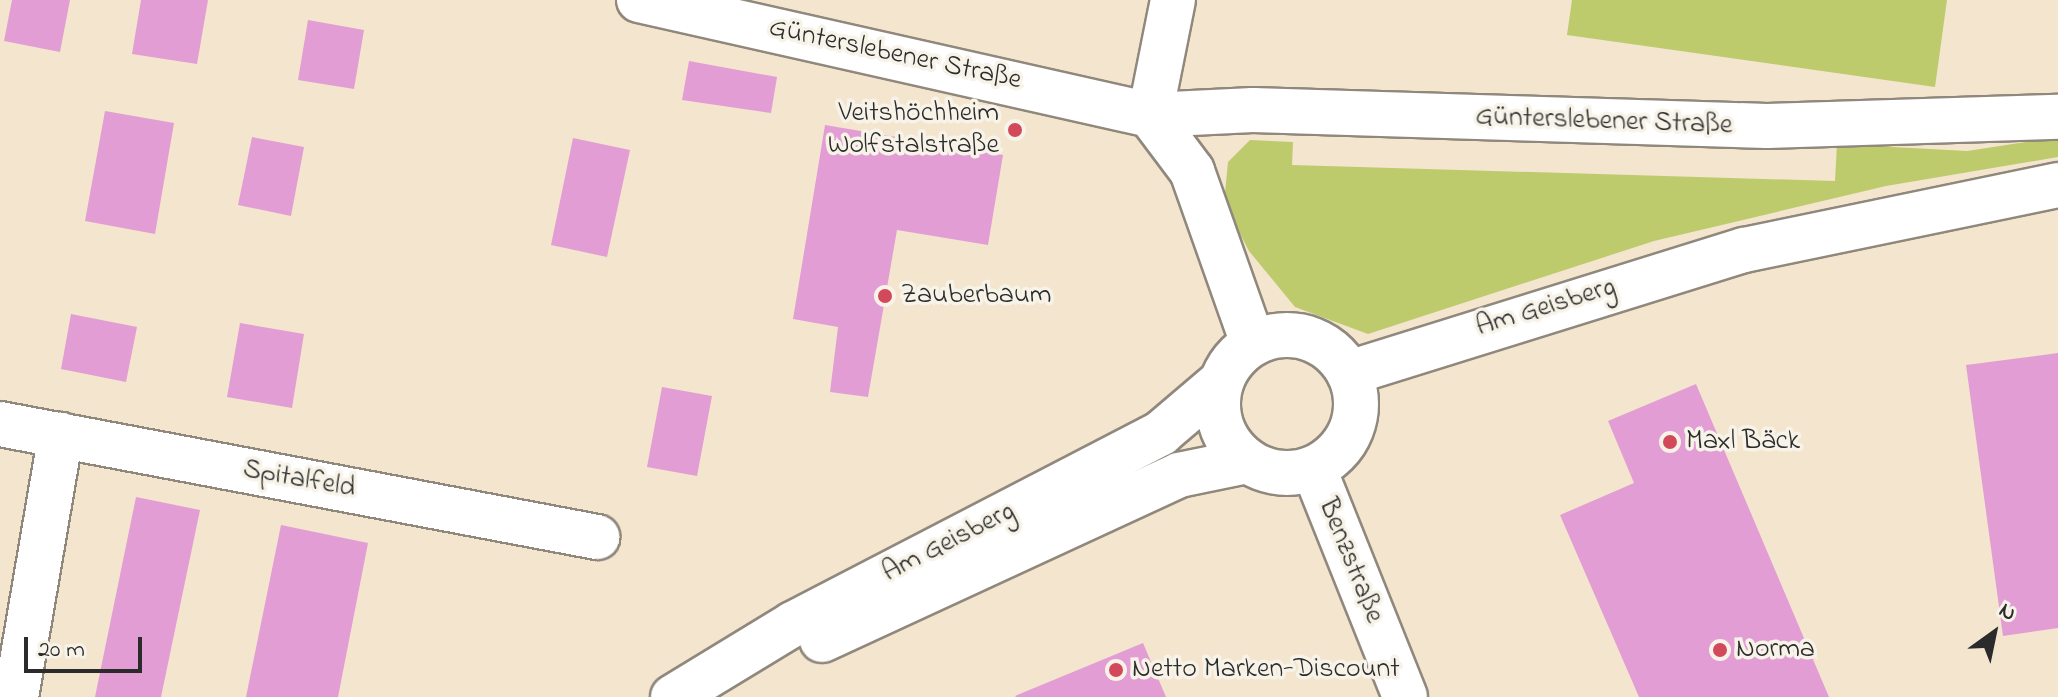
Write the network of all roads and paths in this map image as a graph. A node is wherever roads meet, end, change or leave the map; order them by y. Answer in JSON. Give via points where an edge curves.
{"nodes":[{"id":1,"x":639,"y":0,"type":"edge"},
{"id":2,"x":1173,"y":0,"type":"edge"},
{"id":3,"x":1150,"y":115,"type":"junction"},
{"id":4,"x":2058,"y":117,"type":"edge"},
{"id":5,"x":2058,"y":185,"type":"edge"},
{"id":6,"x":1253,"y":343,"type":"junction"},
{"id":7,"x":1349,"y":373,"type":"junction"},
{"id":8,"x":1221,"y":382,"type":"junction"},
{"id":9,"x":0,"y":424,"type":"edge"},
{"id":10,"x":61,"y":435,"type":"junction"},
{"id":11,"x":1247,"y":461,"type":"junction"},
{"id":12,"x":1314,"y":469,"type":"junction"},
{"id":13,"x":597,"y":537,"type":"dead end"},
{"id":14,"x":16,"y":697,"type":"edge"},
{"id":15,"x":673,"y":697,"type":"edge"},
{"id":16,"x":1405,"y":697,"type":"edge"}],
"edges":[{"from":1,"to":3,"type":"street","name":"Günterslebener Straße"},
{"from":2,"to":3,"type":"street"},
{"from":3,"to":4,"type":"street","name":"Günterslebener Straße","via":[[1253,110],[1767,126]]},
{"from":3,"to":6,"type":"street","via":[[1192,171]]},
{"from":5,"to":7,"type":"street","name":"Am Geisberg","via":[[1744,250]]},
{"from":6,"to":7,"type":"street","via":[[1305,337],[1337,356]]},
{"from":6,"to":8,"type":"street"},
{"from":7,"to":12,"type":"street","via":[[1354,424],[1340,449]]},
{"from":8,"to":11,"type":"street","via":[[1223,432]]},
{"from":8,"to":15,"type":"street","name":"Am Geisberg","via":[[1161,433],[793,624]]},
{"from":9,"to":10,"type":"street","name":"Spitalfeld"},
{"from":10,"to":13,"type":"street","name":"Spitalfeld"},
{"from":10,"to":14,"type":"street"},
{"from":11,"to":12,"type":"street","via":[[1291,474]]},
{"from":11,"to":15,"type":"street","name":"Am Geisberg","via":[[1179,475],[802,650]]},
{"from":12,"to":16,"type":"street","name":"Benzstraße"}]}
